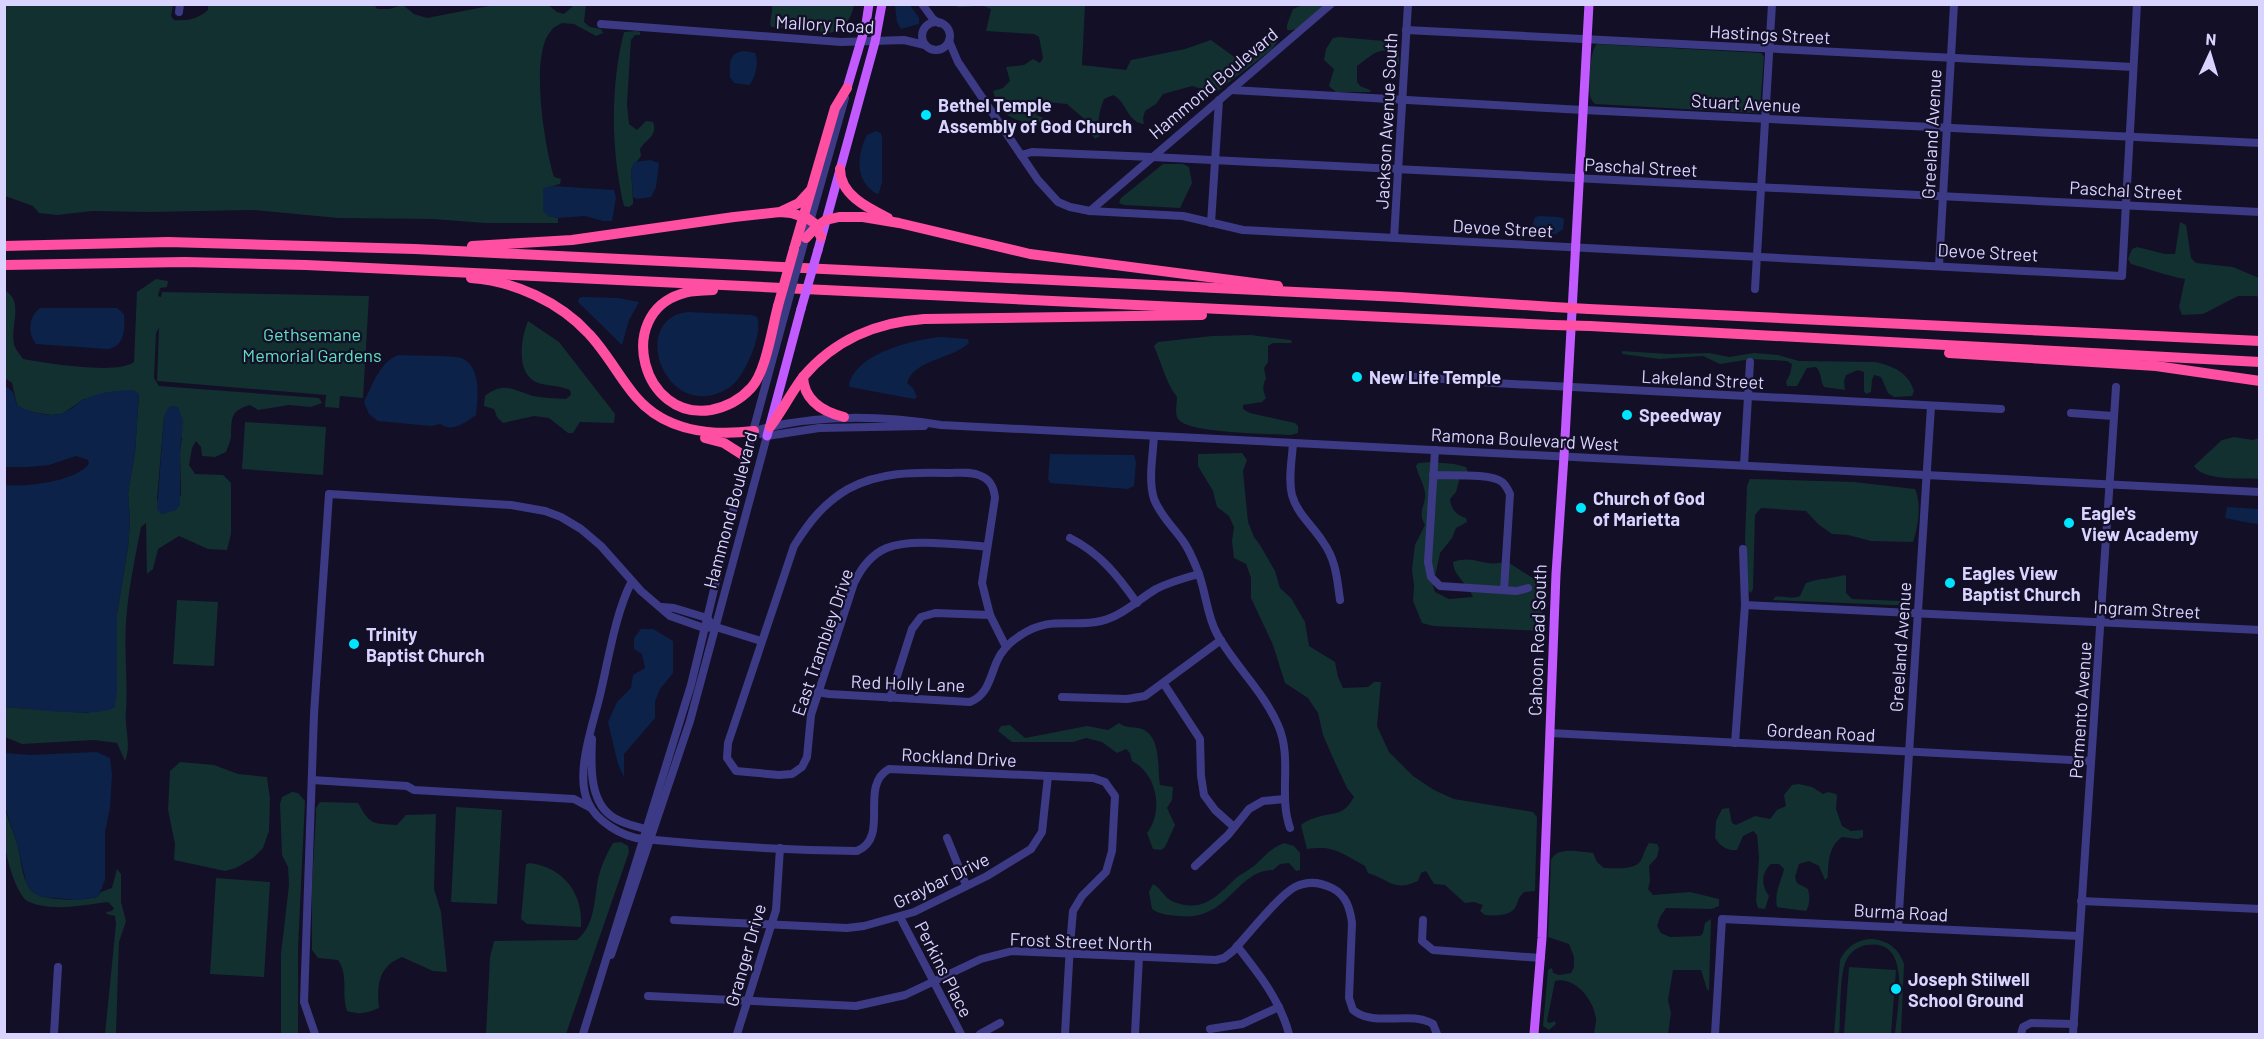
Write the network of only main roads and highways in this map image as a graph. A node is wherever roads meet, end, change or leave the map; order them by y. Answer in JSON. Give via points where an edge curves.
{"nodes":[{"id":1,"x":869,"y":4,"type":"edge"},
{"id":2,"x":882,"y":4,"type":"edge"},
{"id":3,"x":1589,"y":4,"type":"edge"},
{"id":4,"x":847,"y":88,"type":"joint"},
{"id":5,"x":840,"y":169,"type":"junction"},
{"id":6,"x":812,"y":189,"type":"junction"},
{"id":7,"x":780,"y":212,"type":"junction"},
{"id":8,"x":826,"y":220,"type":"junction"},
{"id":9,"x":899,"y":223,"type":"junction"},
{"id":10,"x":813,"y":225,"type":"junction"},
{"id":11,"x":806,"y":238,"type":"road end"},
{"id":12,"x":4,"y":246,"type":"edge"},
{"id":13,"x":415,"y":249,"type":"junction"},
{"id":14,"x":4,"y":265,"type":"edge"},
{"id":15,"x":400,"y":269,"type":"junction"},
{"id":16,"x":764,"y":287,"type":"junction"},
{"id":17,"x":1305,"y":293,"type":"junction"},
{"id":18,"x":1295,"y":313,"type":"junction"},
{"id":19,"x":1871,"y":341,"type":"junction"},
{"id":20,"x":2259,"y":341,"type":"edge"},
{"id":21,"x":2259,"y":362,"type":"edge"},
{"id":22,"x":803,"y":377,"type":"junction"},
{"id":23,"x":2259,"y":381,"type":"edge"},
{"id":24,"x":844,"y":417,"type":"road end"},
{"id":25,"x":667,"y":421,"type":"junction"},
{"id":26,"x":754,"y":431,"type":"road end"},
{"id":27,"x":768,"y":431,"type":"joint"},
{"id":28,"x":746,"y":457,"type":"road end"},
{"id":29,"x":1534,"y":1035,"type":"edge"}],
"edges":[{"from":1,"to":4,"type":"main road","name":"Hammond Boulevard"},
{"from":2,"to":5,"type":"main road"},
{"from":3,"to":29,"type":"main road","name":"Cahoon Road South"},
{"from":4,"to":6,"type":"highway","via":[[835,108]]},
{"from":5,"to":8,"type":"main road"},
{"from":5,"to":9,"type":"highway","via":[[850,194]]},
{"from":6,"to":7,"type":"highway","via":[[799,203]]},
{"from":6,"to":10,"type":"highway"},
{"from":7,"to":10,"type":"highway"},
{"from":7,"to":13,"type":"highway","via":[[572,240]]},
{"from":8,"to":9,"type":"highway","via":[[851,216]]},
{"from":8,"to":10,"type":"highway"},
{"from":9,"to":17,"type":"highway","via":[[1030,254],[1269,284]]},
{"from":10,"to":11,"type":"highway"},
{"from":10,"to":16,"type":"highway","bridge":true,"via":[[798,250],[783,306],[751,388],[735,402],[710,410],[690,410],[656,388],[645,365],[643,343],[647,326],[661,304],[692,291]]},
{"from":10,"to":27,"type":"main road","name":"Hammond Boulevard","bridge":true,"via":[[818,250]]},
{"from":12,"to":13,"type":"highway","via":[[168,242]]},
{"from":13,"to":17,"type":"highway"},
{"from":14,"to":15,"type":"highway","via":[[185,262]]},
{"from":15,"to":16,"type":"highway"},
{"from":15,"to":25,"type":"highway","via":[[428,276],[475,278],[536,296],[588,332],[637,398]]},
{"from":16,"to":18,"type":"highway"},
{"from":17,"to":20,"type":"highway","bridge":true},
{"from":18,"to":19,"type":"highway","bridge":true},
{"from":18,"to":22,"type":"highway","via":[[908,320],[876,327],[850,339]]},
{"from":19,"to":21,"type":"highway"},
{"from":19,"to":23,"type":"highway","via":[[1895,348],[2174,368]]},
{"from":22,"to":24,"type":"highway","via":[[805,389],[816,404],[828,413]]},
{"from":22,"to":27,"type":"highway"},
{"from":25,"to":26,"type":"highway","via":[[710,434]]},
{"from":25,"to":28,"type":"highway","via":[[690,434],[724,443]]}]}
